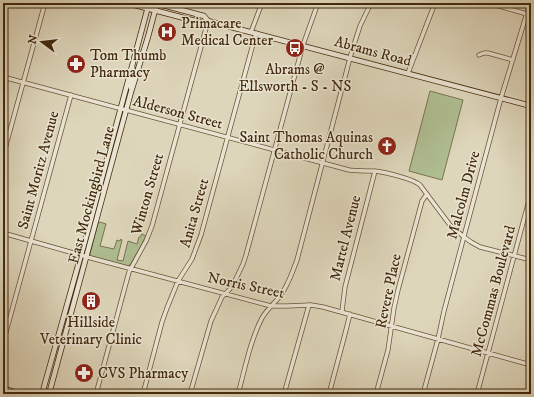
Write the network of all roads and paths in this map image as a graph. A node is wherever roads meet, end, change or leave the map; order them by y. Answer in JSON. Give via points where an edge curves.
{"nodes":[{"id":1,"x":45,"y":3,"type":"edge"},
{"id":2,"x":127,"y":3,"type":"edge"},
{"id":3,"x":149,"y":3,"type":"edge"},
{"id":4,"x":156,"y":3,"type":"edge"},
{"id":5,"x":262,"y":3,"type":"edge"},
{"id":6,"x":318,"y":3,"type":"edge"},
{"id":7,"x":371,"y":3,"type":"edge"},
{"id":8,"x":435,"y":3,"type":"edge"},
{"id":9,"x":530,"y":3,"type":"edge"},
{"id":10,"x":492,"y":4,"type":"edge"},
{"id":11,"x":147,"y":8,"type":"junction"},
{"id":12,"x":155,"y":10,"type":"junction"},
{"id":13,"x":527,"y":14,"type":"junction"},
{"id":14,"x":208,"y":21,"type":"junction"},
{"id":15,"x":253,"y":32,"type":"junction"},
{"id":16,"x":303,"y":45,"type":"junction"},
{"id":17,"x":479,"y":55,"type":"dead end"},
{"id":18,"x":350,"y":58,"type":"junction"},
{"id":19,"x":513,"y":60,"type":"junction"},
{"id":20,"x":131,"y":66,"type":"junction"},
{"id":21,"x":408,"y":73,"type":"junction"},
{"id":22,"x":3,"y":77,"type":"edge"},
{"id":23,"x":23,"y":82,"type":"junction"},
{"id":24,"x":131,"y":92,"type":"junction"},
{"id":25,"x":71,"y":95,"type":"junction"},
{"id":26,"x":501,"y":98,"type":"junction"},
{"id":27,"x":531,"y":106,"type":"edge"},
{"id":28,"x":124,"y":110,"type":"junction"},
{"id":29,"x":179,"y":124,"type":"junction"},
{"id":30,"x":228,"y":137,"type":"junction"},
{"id":31,"x":275,"y":150,"type":"junction"},
{"id":32,"x":3,"y":156,"type":"edge"},
{"id":33,"x":323,"y":162,"type":"junction"},
{"id":34,"x":375,"y":171,"type":"junction"},
{"id":35,"x":531,"y":193,"type":"edge"},
{"id":36,"x":427,"y":194,"type":"junction"},
{"id":37,"x":3,"y":233,"type":"edge"},
{"id":38,"x":464,"y":237,"type":"junction"},
{"id":39,"x":31,"y":241,"type":"junction"},
{"id":40,"x":83,"y":256,"type":"junction"},
{"id":41,"x":514,"y":256,"type":"junction"},
{"id":42,"x":531,"y":260,"type":"edge"},
{"id":43,"x":131,"y":269,"type":"junction"},
{"id":44,"x":178,"y":281,"type":"junction"},
{"id":45,"x":226,"y":294,"type":"junction"},
{"id":46,"x":279,"y":297,"type":"junction"},
{"id":47,"x":309,"y":305,"type":"junction"},
{"id":48,"x":271,"y":306,"type":"junction"},
{"id":49,"x":285,"y":306,"type":"junction"},
{"id":50,"x":342,"y":312,"type":"junction"},
{"id":51,"x":350,"y":314,"type":"junction"},
{"id":52,"x":392,"y":326,"type":"junction"},
{"id":53,"x":438,"y":339,"type":"junction"},
{"id":54,"x":3,"y":343,"type":"edge"},
{"id":55,"x":58,"y":349,"type":"junction"},
{"id":56,"x":488,"y":353,"type":"junction"},
{"id":57,"x":531,"y":365,"type":"edge"},
{"id":58,"x":3,"y":388,"type":"edge"},
{"id":59,"x":20,"y":394,"type":"edge"},
{"id":60,"x":42,"y":394,"type":"edge"},
{"id":61,"x":49,"y":394,"type":"edge"},
{"id":62,"x":96,"y":394,"type":"edge"},
{"id":63,"x":143,"y":394,"type":"edge"},
{"id":64,"x":190,"y":394,"type":"edge"},
{"id":65,"x":238,"y":394,"type":"edge"},
{"id":66,"x":284,"y":394,"type":"edge"},
{"id":67,"x":329,"y":394,"type":"edge"},
{"id":68,"x":376,"y":394,"type":"edge"},
{"id":69,"x":424,"y":394,"type":"edge"},
{"id":70,"x":477,"y":394,"type":"edge"}],
"edges":[{"from":1,"to":23,"type":"street"},
{"from":2,"to":11,"type":"main road","name":"Abrams Road"},
{"from":3,"to":11,"type":"main road","name":"East Mockingbird Lane"},
{"from":4,"to":12,"type":"main road","name":"East Mockingbird Lane"},
{"from":4,"to":14,"type":"main road","name":"Abrams Road","via":[[204,16]]},
{"from":5,"to":15,"type":"street","name":"Anita Street"},
{"from":6,"to":16,"type":"street"},
{"from":7,"to":18,"type":"street"},
{"from":8,"to":21,"type":"street"},
{"from":9,"to":13,"type":"street","name":"Malcolm Drive"},
{"from":10,"to":13,"type":"street"},
{"from":11,"to":12,"type":"main road","name":"Abrams Road"},
{"from":11,"to":20,"type":"main road","name":"East Mockingbird Lane"},
{"from":12,"to":14,"type":"main road","name":"Abrams Road","via":[[203,23]]},
{"from":12,"to":24,"type":"main road","name":"East Mockingbird Lane"},
{"from":13,"to":19,"type":"street","name":"Malcolm Drive"},
{"from":14,"to":15,"type":"main road","name":"Abrams Road"},
{"from":14,"to":29,"type":"street","name":"Winton Street"},
{"from":15,"to":16,"type":"main road","name":"Abrams Road"},
{"from":15,"to":30,"type":"street","name":"Anita Street"},
{"from":16,"to":18,"type":"main road","name":"Abrams Road"},
{"from":16,"to":31,"type":"street"},
{"from":17,"to":19,"type":"street","via":[[488,53]]},
{"from":18,"to":21,"type":"main road","name":"Abrams Road"},
{"from":18,"to":33,"type":"street"},
{"from":19,"to":26,"type":"street","name":"Malcolm Drive"},
{"from":20,"to":24,"type":"main road"},
{"from":20,"to":28,"type":"main road","name":"East Mockingbird Lane"},
{"from":21,"to":26,"type":"main road","name":"Abrams Road"},
{"from":22,"to":23,"type":"street","name":"Alderson Street"},
{"from":23,"to":25,"type":"street","name":"Alderson Street"},
{"from":23,"to":32,"type":"street"},
{"from":24,"to":28,"type":"main road","name":"East Mockingbird Lane"},
{"from":25,"to":28,"type":"street","name":"Alderson Street"},
{"from":25,"to":39,"type":"street","name":"Saint Moritz Avenue"},
{"from":26,"to":27,"type":"main road","name":"Abrams Road"},
{"from":26,"to":38,"type":"street","name":"Malcolm Drive"},
{"from":28,"to":29,"type":"street","name":"Alderson Street"},
{"from":28,"to":40,"type":"main road","name":"East Mockingbird Lane"},
{"from":29,"to":30,"type":"street","name":"Alderson Street"},
{"from":29,"to":43,"type":"street","name":"Winton Street","via":[[152,226]]},
{"from":30,"to":31,"type":"street","name":"Alderson Street"},
{"from":30,"to":44,"type":"street","name":"Anita Street","via":[[197,248]]},
{"from":31,"to":33,"type":"street","name":"Alderson Street"},
{"from":31,"to":45,"type":"street","via":[[243,264]]},
{"from":33,"to":34,"type":"street","name":"Alderson Street","via":[[353,171]]},
{"from":33,"to":46,"type":"street","via":[[297,260]]},
{"from":34,"to":36,"type":"street","name":"Alderson Street","via":[[415,181]]},
{"from":34,"to":50,"type":"street","name":"Martel Avenue","via":[[345,287]]},
{"from":35,"to":41,"type":"street","name":"McCommas Boulevard"},
{"from":36,"to":38,"type":"street","name":"Alderson Street","via":[[450,225]]},
{"from":36,"to":52,"type":"street","name":"Revere Place","via":[[422,201],[398,290]]},
{"from":37,"to":39,"type":"street","name":"Norris Street"},
{"from":38,"to":41,"type":"street","name":"Alderson Street","via":[[480,247]]},
{"from":38,"to":53,"type":"street","name":"Malcolm Drive"},
{"from":39,"to":40,"type":"street","name":"Norris Street"},
{"from":39,"to":54,"type":"street","name":"Saint Moritz Avenue"},
{"from":40,"to":43,"type":"street","name":"Norris Street"},
{"from":40,"to":55,"type":"main road","name":"East Mockingbird Lane"},
{"from":41,"to":42,"type":"street","name":"Alderson Street"},
{"from":41,"to":56,"type":"street","name":"McCommas Boulevard"},
{"from":43,"to":44,"type":"street","name":"Norris Street"},
{"from":43,"to":62,"type":"street","name":"Winton Street"},
{"from":44,"to":45,"type":"street","name":"Norris Street"},
{"from":44,"to":63,"type":"street","name":"Anita Street","via":[[162,322]]},
{"from":45,"to":48,"type":"street","name":"Norris Street"},
{"from":45,"to":64,"type":"street","via":[[222,297],[211,321]]},
{"from":46,"to":48,"type":"street"},
{"from":46,"to":49,"type":"street"},
{"from":47,"to":49,"type":"street","name":"Norris Street"},
{"from":47,"to":50,"type":"street","name":"Norris Street"},
{"from":47,"to":66,"type":"street"},
{"from":48,"to":49,"type":"street","name":"Norris Street"},
{"from":48,"to":65,"type":"street","via":[[257,328]]},
{"from":50,"to":51,"type":"street","name":"Norris Street"},
{"from":51,"to":52,"type":"street","name":"Norris Street"},
{"from":51,"to":67,"type":"street"},
{"from":52,"to":53,"type":"street","name":"Norris Street"},
{"from":52,"to":68,"type":"street","name":"Revere Place"},
{"from":53,"to":56,"type":"street","name":"Norris Street"},
{"from":53,"to":69,"type":"street","name":"Malcolm Drive"},
{"from":55,"to":60,"type":"main road","name":"East Mockingbird Lane"},
{"from":55,"to":61,"type":"main road","name":"East Mockingbird Lane"},
{"from":56,"to":57,"type":"street","name":"Norris Street"},
{"from":56,"to":70,"type":"street","name":"McCommas Boulevard"},
{"from":58,"to":59,"type":"main road"}]}
